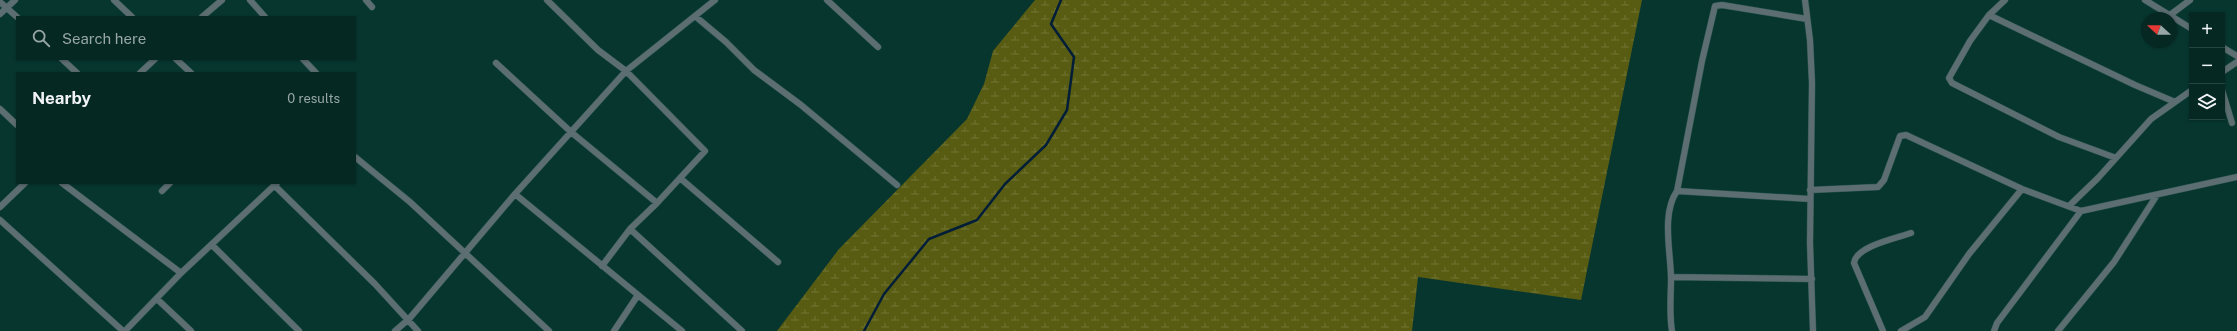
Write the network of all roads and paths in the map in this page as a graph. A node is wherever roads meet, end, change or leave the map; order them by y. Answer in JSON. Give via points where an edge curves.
{"nodes":[{"id":1,"x":15,"y":0,"type":"edge"},
{"id":2,"x":114,"y":0,"type":"edge"},
{"id":3,"x":222,"y":0,"type":"edge"},
{"id":4,"x":250,"y":0,"type":"edge"},
{"id":5,"x":366,"y":0,"type":"edge"},
{"id":6,"x":547,"y":0,"type":"edge"},
{"id":7,"x":715,"y":0,"type":"edge"},
{"id":8,"x":826,"y":0,"type":"edge"},
{"id":9,"x":1805,"y":0,"type":"edge"},
{"id":10,"x":2005,"y":0,"type":"edge"},
{"id":11,"x":2145,"y":0,"type":"edge"},
{"id":12,"x":2190,"y":0,"type":"edge"},
{"id":13,"x":0,"y":2,"type":"edge"},
{"id":14,"x":372,"y":7,"type":"dead end"},
{"id":15,"x":7,"y":8,"type":"junction"},
{"id":16,"x":2165,"y":12,"type":"edge"},
{"id":17,"x":2174,"y":12,"type":"edge"},
{"id":18,"x":0,"y":14,"type":"edge"},
{"id":19,"x":1989,"y":15,"type":"junction"},
{"id":20,"x":16,"y":16,"type":"edge"},
{"id":21,"x":131,"y":16,"type":"edge"},
{"id":22,"x":203,"y":16,"type":"edge"},
{"id":23,"x":264,"y":16,"type":"edge"},
{"id":24,"x":695,"y":16,"type":"junction"},
{"id":25,"x":1807,"y":19,"type":"junction"},
{"id":26,"x":2177,"y":19,"type":"edge"},
{"id":27,"x":2189,"y":26,"type":"edge"},
{"id":28,"x":878,"y":47,"type":"dead end"},
{"id":29,"x":2224,"y":48,"type":"edge"},
{"id":30,"x":2237,"y":56,"type":"edge"},
{"id":31,"x":63,"y":60,"type":"edge"},
{"id":32,"x":154,"y":60,"type":"edge"},
{"id":33,"x":177,"y":60,"type":"edge"},
{"id":34,"x":304,"y":60,"type":"edge"},
{"id":35,"x":2237,"y":62,"type":"edge"},
{"id":36,"x":496,"y":63,"type":"dead end"},
{"id":37,"x":2225,"y":70,"type":"edge"},
{"id":38,"x":626,"y":71,"type":"junction"},
{"id":39,"x":76,"y":72,"type":"edge"},
{"id":40,"x":141,"y":72,"type":"edge"},
{"id":41,"x":190,"y":72,"type":"edge"},
{"id":42,"x":315,"y":72,"type":"edge"},
{"id":43,"x":2189,"y":92,"type":"edge"},
{"id":44,"x":2225,"y":100,"type":"edge"},
{"id":45,"x":2175,"y":102,"type":"junction"},
{"id":46,"x":0,"y":109,"type":"edge"},
{"id":47,"x":2232,"y":123,"type":"dead end"},
{"id":48,"x":16,"y":124,"type":"edge"},
{"id":49,"x":571,"y":132,"type":"junction"},
{"id":50,"x":356,"y":158,"type":"edge"},
{"id":51,"x":2116,"y":158,"type":"junction"},
{"id":52,"x":2237,"y":177,"type":"edge"},
{"id":53,"x":680,"y":178,"type":"junction"},
{"id":54,"x":24,"y":184,"type":"edge"},
{"id":55,"x":63,"y":184,"type":"edge"},
{"id":56,"x":169,"y":184,"type":"edge"},
{"id":57,"x":276,"y":184,"type":"edge"},
{"id":58,"x":897,"y":186,"type":"dead end"},
{"id":59,"x":2022,"y":188,"type":"junction"},
{"id":60,"x":1810,"y":190,"type":"junction"},
{"id":61,"x":1678,"y":191,"type":"junction"},
{"id":62,"x":162,"y":192,"type":"dead end"},
{"id":63,"x":515,"y":194,"type":"junction"},
{"id":64,"x":2157,"y":195,"type":"junction"},
{"id":65,"x":1810,"y":199,"type":"junction"},
{"id":66,"x":657,"y":203,"type":"junction"},
{"id":67,"x":2069,"y":206,"type":"junction"},
{"id":68,"x":0,"y":207,"type":"edge"},
{"id":69,"x":2081,"y":211,"type":"junction"},
{"id":70,"x":0,"y":220,"type":"edge"},
{"id":71,"x":630,"y":229,"type":"junction"},
{"id":72,"x":1911,"y":233,"type":"dead end"},
{"id":73,"x":212,"y":245,"type":"junction"},
{"id":74,"x":466,"y":254,"type":"junction"},
{"id":75,"x":778,"y":262,"type":"dead end"},
{"id":76,"x":602,"y":266,"type":"junction"},
{"id":77,"x":181,"y":273,"type":"junction"},
{"id":78,"x":1671,"y":277,"type":"junction"},
{"id":79,"x":1812,"y":279,"type":"junction"},
{"id":80,"x":638,"y":295,"type":"junction"},
{"id":81,"x":157,"y":299,"type":"junction"},
{"id":82,"x":409,"y":320,"type":"junction"},
{"id":83,"x":124,"y":331,"type":"edge"},
{"id":84,"x":191,"y":331,"type":"edge"},
{"id":85,"x":299,"y":331,"type":"edge"},
{"id":86,"x":395,"y":331,"type":"edge"},
{"id":87,"x":418,"y":331,"type":"edge"},
{"id":88,"x":549,"y":331,"type":"edge"},
{"id":89,"x":614,"y":331,"type":"edge"},
{"id":90,"x":682,"y":331,"type":"edge"},
{"id":91,"x":742,"y":331,"type":"edge"},
{"id":92,"x":1672,"y":331,"type":"edge"},
{"id":93,"x":1813,"y":331,"type":"edge"},
{"id":94,"x":1883,"y":331,"type":"edge"},
{"id":95,"x":1901,"y":331,"type":"edge"},
{"id":96,"x":1994,"y":331,"type":"edge"},
{"id":97,"x":2058,"y":331,"type":"edge"}],
"edges":[{"from":1,"to":15,"type":"street"},
{"from":2,"to":21,"type":"street"},
{"from":3,"to":22,"type":"street"},
{"from":4,"to":23,"type":"street"},
{"from":5,"to":14,"type":"street"},
{"from":6,"to":38,"type":"street","via":[[598,50]]},
{"from":7,"to":24,"type":"street"},
{"from":8,"to":28,"type":"street"},
{"from":9,"to":25,"type":"street"},
{"from":10,"to":19,"type":"street"},
{"from":11,"to":16,"type":"street"},
{"from":12,"to":17,"type":"street"},
{"from":13,"to":15,"type":"street"},
{"from":15,"to":18,"type":"street"},
{"from":15,"to":20,"type":"street"},
{"from":19,"to":45,"type":"street"},
{"from":19,"to":51,"type":"street","via":[[1955,65],[1949,78],[1952,83],[2059,137]]},
{"from":24,"to":38,"type":"street"},
{"from":24,"to":58,"type":"street","via":[[754,70],[801,105]]},
{"from":25,"to":60,"type":"street","via":[[1812,83]]},
{"from":25,"to":61,"type":"street","via":[[1715,6],[1700,68]]},
{"from":26,"to":27,"type":"street"},
{"from":29,"to":30,"type":"street"},
{"from":31,"to":39,"type":"street"},
{"from":32,"to":40,"type":"street"},
{"from":33,"to":41,"type":"street"},
{"from":34,"to":42,"type":"street"},
{"from":35,"to":37,"type":"street"},
{"from":36,"to":49,"type":"street"},
{"from":38,"to":49,"type":"street"},
{"from":38,"to":53,"type":"street","via":[[705,152]]},
{"from":43,"to":45,"type":"street"},
{"from":44,"to":47,"type":"street"},
{"from":45,"to":51,"type":"street","via":[[2151,119]]},
{"from":46,"to":48,"type":"street"},
{"from":49,"to":63,"type":"street"},
{"from":49,"to":66,"type":"street"},
{"from":50,"to":74,"type":"street"},
{"from":51,"to":67,"type":"street"},
{"from":52,"to":64,"type":"street"},
{"from":53,"to":66,"type":"street"},
{"from":53,"to":75,"type":"street"},
{"from":54,"to":68,"type":"street"},
{"from":55,"to":77,"type":"street"},
{"from":56,"to":62,"type":"street"},
{"from":57,"to":73,"type":"street"},
{"from":57,"to":82,"type":"street"},
{"from":59,"to":60,"type":"street","via":[[1906,134],[1900,136],[1884,180],[1878,187]]},
{"from":59,"to":67,"type":"street"},
{"from":59,"to":95,"type":"street","via":[[1969,254],[1925,317]]},
{"from":60,"to":65,"type":"street"},
{"from":61,"to":65,"type":"street"},
{"from":61,"to":78,"type":"street","via":[[1671,200],[1668,235],[1667,252]]},
{"from":63,"to":74,"type":"street"},
{"from":63,"to":76,"type":"street"},
{"from":64,"to":69,"type":"street"},
{"from":64,"to":97,"type":"street","via":[[2114,262]]},
{"from":65,"to":79,"type":"street"},
{"from":66,"to":71,"type":"street"},
{"from":67,"to":69,"type":"street"},
{"from":69,"to":96,"type":"street","via":[[1997,323]]},
{"from":70,"to":83,"type":"street"},
{"from":71,"to":76,"type":"street"},
{"from":71,"to":91,"type":"street"},
{"from":72,"to":94,"type":"street","via":[[1861,250],[1855,257],[1854,263]]},
{"from":73,"to":77,"type":"street"},
{"from":73,"to":85,"type":"street"},
{"from":74,"to":82,"type":"street"},
{"from":74,"to":88,"type":"street"},
{"from":76,"to":80,"type":"street"},
{"from":77,"to":81,"type":"street"},
{"from":78,"to":79,"type":"street"},
{"from":78,"to":92,"type":"street"},
{"from":79,"to":93,"type":"street"},
{"from":80,"to":89,"type":"street"},
{"from":80,"to":90,"type":"street"},
{"from":81,"to":83,"type":"street"},
{"from":81,"to":84,"type":"street"},
{"from":82,"to":86,"type":"street"},
{"from":82,"to":87,"type":"street"}]}
